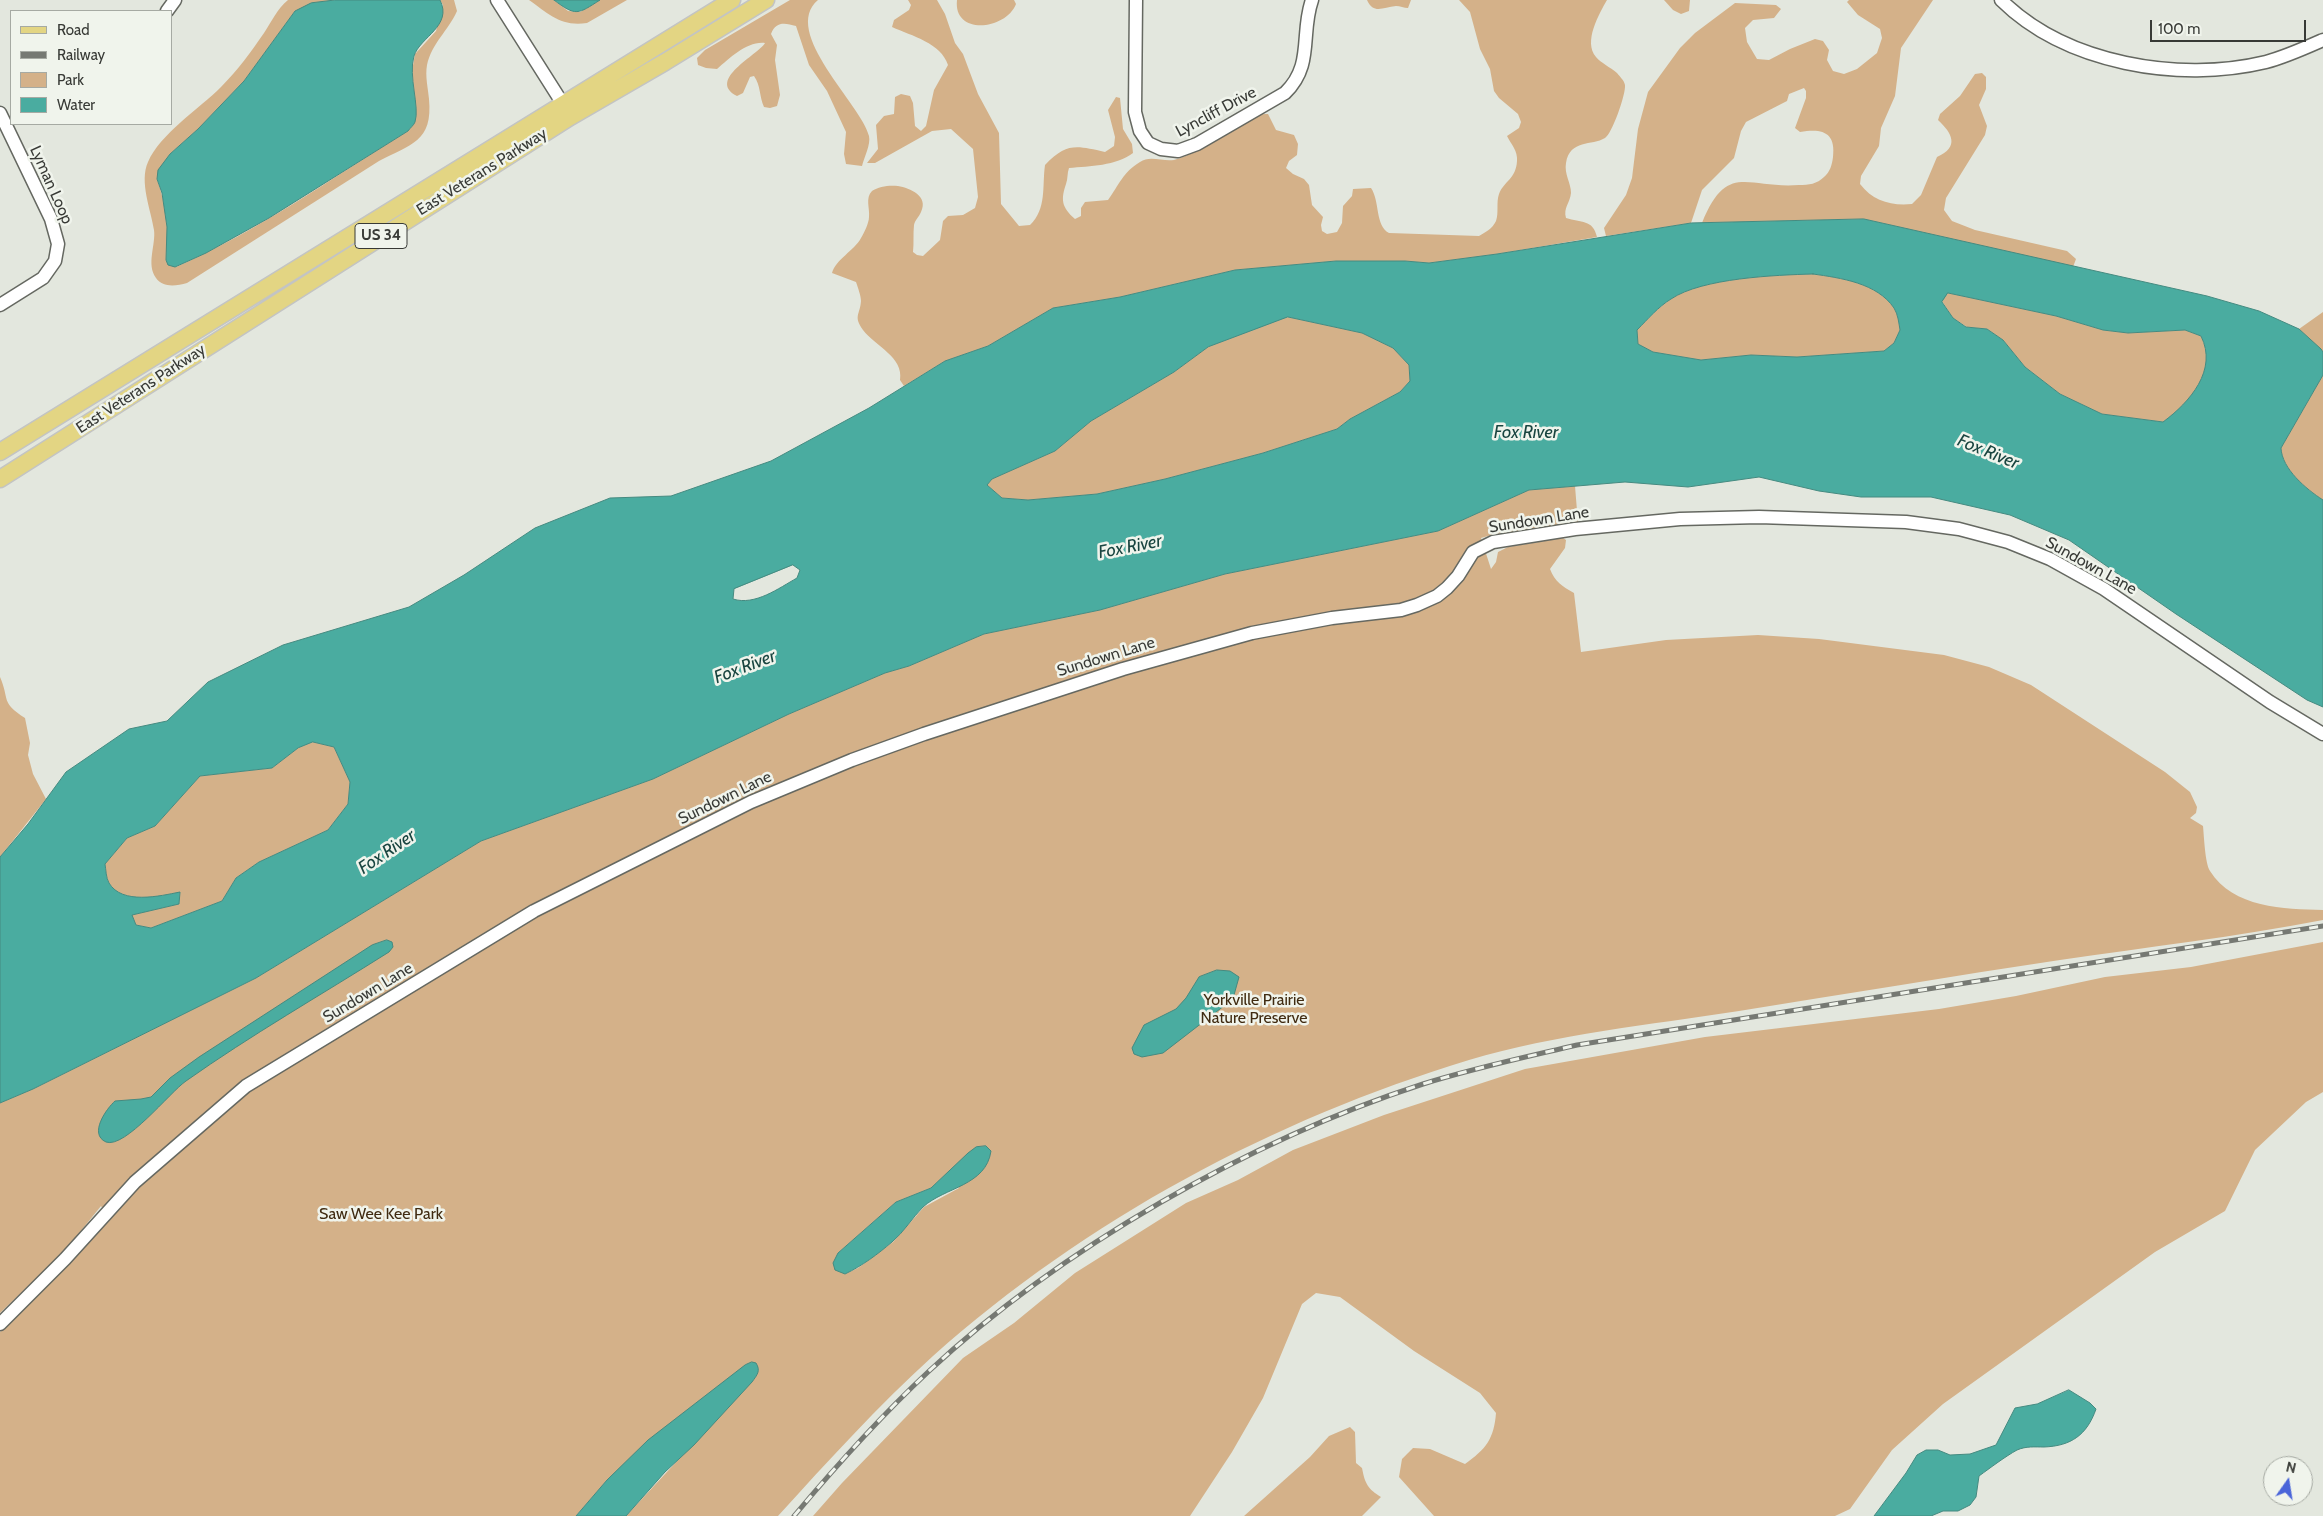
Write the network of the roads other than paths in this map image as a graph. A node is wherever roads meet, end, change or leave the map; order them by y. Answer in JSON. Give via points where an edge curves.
{"nodes":[{"id":1,"x":497,"y":0,"type":"edge"},
{"id":2,"x":732,"y":0,"type":"edge"},
{"id":3,"x":766,"y":0,"type":"edge"},
{"id":4,"x":1136,"y":0,"type":"edge"},
{"id":5,"x":1312,"y":0,"type":"edge"},
{"id":6,"x":2000,"y":0,"type":"edge"},
{"id":7,"x":2323,"y":40,"type":"edge"},
{"id":8,"x":566,"y":110,"type":"junction"},
{"id":9,"x":5,"y":116,"type":"edge"},
{"id":10,"x":0,"y":305,"type":"edge"},
{"id":11,"x":0,"y":452,"type":"edge"},
{"id":12,"x":0,"y":480,"type":"edge"},
{"id":13,"x":2323,"y":734,"type":"edge"},
{"id":14,"x":0,"y":1324,"type":"edge"}],
"edges":[{"from":1,"to":8,"type":"street"},
{"from":2,"to":8,"type":"main road","name":"East Veterans Parkway","number":"US 34"},
{"from":3,"to":8,"type":"main road","name":"East Veterans Parkway","number":"US 34","via":[[665,62]]},
{"from":4,"to":5,"type":"street","name":"Lyncliff Drive","via":[[1135,112],[1140,131],[1148,143],[1178,151],[1285,93],[1296,83],[1302,68]]},
{"from":6,"to":7,"type":"street","via":[[2055,40],[2079,50],[2170,68],[2217,70],[2267,62]]},
{"from":8,"to":11,"type":"main road","name":"East Veterans Parkway","number":"US 34"},
{"from":8,"to":12,"type":"main road","name":"East Veterans Parkway","number":"US 34"},
{"from":9,"to":10,"type":"street","name":"Lyman Loop","via":[[51,218],[58,244],[54,262],[42,278]]},
{"from":13,"to":14,"type":"street","name":"Sundown Lane","via":[[2270,702],[2104,589],[2050,559],[2008,542],[1959,529],[1906,522],[1759,517],[1680,519],[1575,529],[1493,542],[1473,552],[1447,588],[1428,601],[1401,610],[1252,632],[1113,672],[924,734],[751,802],[534,911],[246,1086],[135,1182],[66,1259]]}]}
